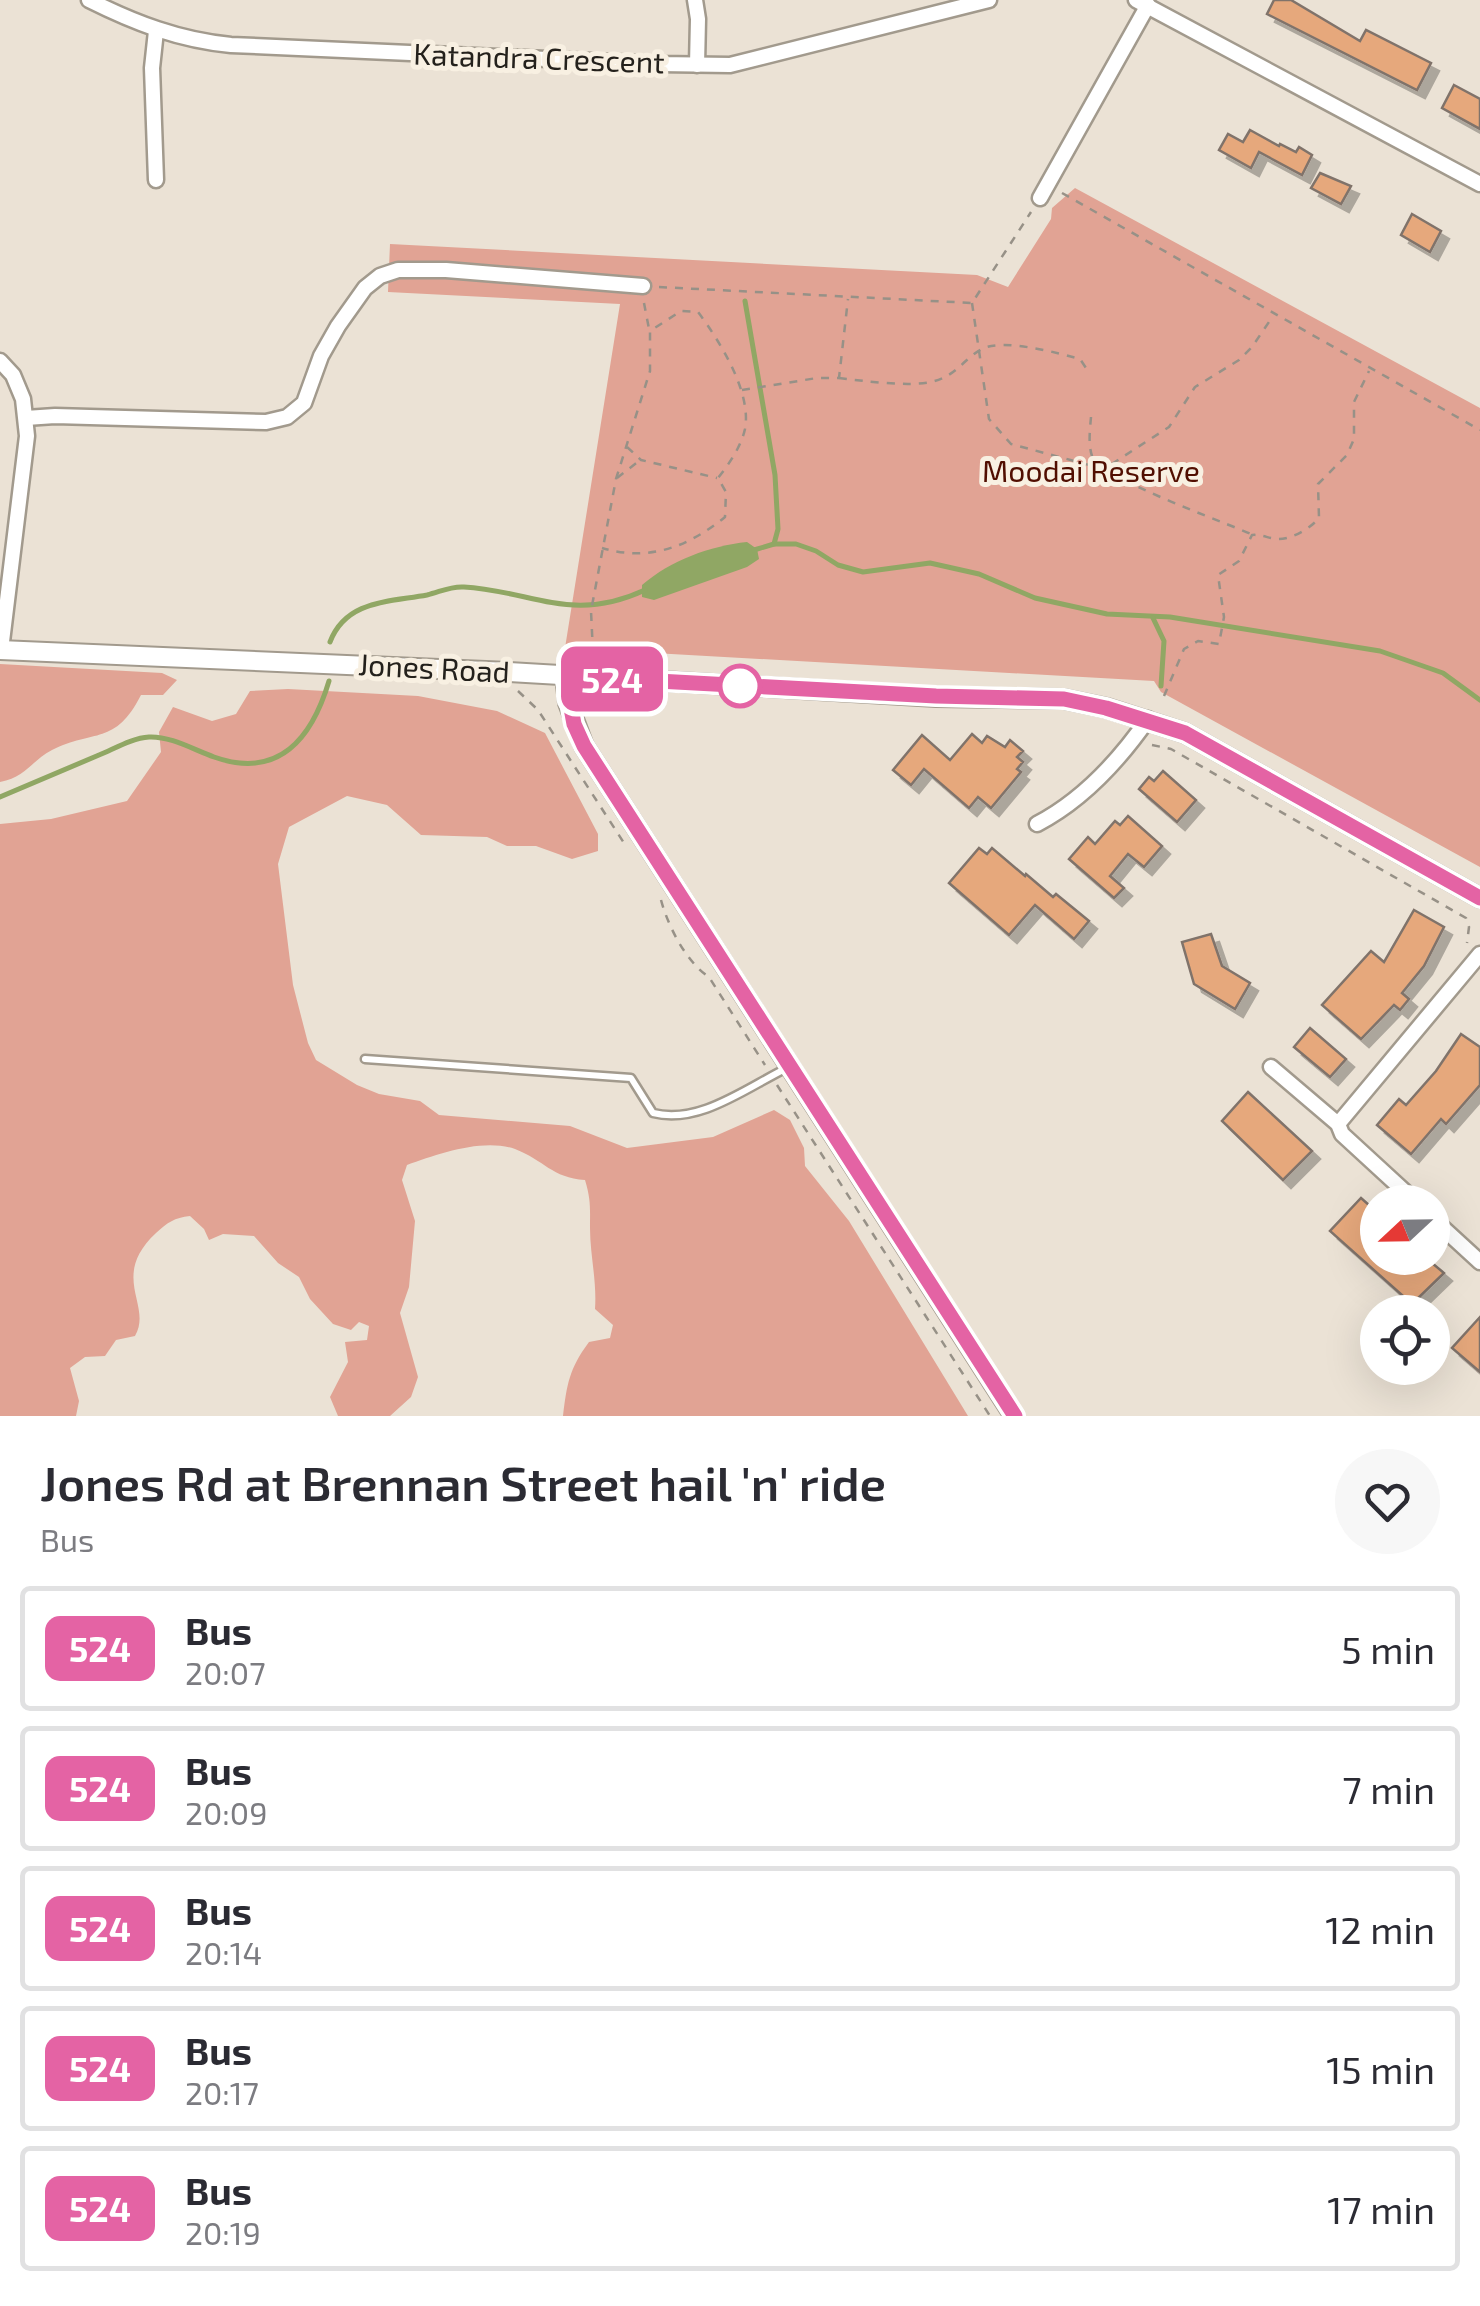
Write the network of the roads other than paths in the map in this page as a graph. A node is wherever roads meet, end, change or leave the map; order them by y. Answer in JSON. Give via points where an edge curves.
{"nodes":[{"id":1,"x":89,"y":0,"type":"edge"},
{"id":2,"x":695,"y":0,"type":"edge"},
{"id":3,"x":989,"y":0,"type":"edge"},
{"id":4,"x":1142,"y":3,"type":"edge"},
{"id":5,"x":156,"y":31,"type":"junction"},
{"id":6,"x":697,"y":64,"type":"junction"},
{"id":7,"x":156,"y":180,"type":"dead end"},
{"id":8,"x":1480,"y":184,"type":"edge"},
{"id":9,"x":1044,"y":191,"type":"road end"},
{"id":10,"x":642,"y":286,"type":"road end"},
{"id":11,"x":0,"y":361,"type":"edge"},
{"id":12,"x":26,"y":418,"type":"junction"},
{"id":13,"x":0,"y":650,"type":"edge"},
{"id":14,"x":565,"y":676,"type":"junction"},
{"id":15,"x":1148,"y":720,"type":"junction"},
{"id":16,"x":1036,"y":824,"type":"dead end"},
{"id":17,"x":1480,"y":898,"type":"edge"},
{"id":18,"x":1480,"y":954,"type":"edge"},
{"id":19,"x":365,"y":1059,"type":"dead end"},
{"id":20,"x":790,"y":1066,"type":"junction"},
{"id":21,"x":1270,"y":1067,"type":"dead end"},
{"id":22,"x":1338,"y":1124,"type":"junction"},
{"id":23,"x":1398,"y":1185,"type":"edge"},
{"id":24,"x":1450,"y":1234,"type":"edge"},
{"id":25,"x":1480,"y":1262,"type":"edge"},
{"id":26,"x":1014,"y":1416,"type":"edge"}],
"edges":[{"from":1,"to":5,"type":"street","name":"Katandra Crescent"},
{"from":2,"to":6,"type":"street"},
{"from":3,"to":6,"type":"street","name":"Katandra Crescent","via":[[761,59]]},
{"from":4,"to":8,"type":"street"},
{"from":4,"to":9,"type":"street"},
{"from":5,"to":6,"type":"street","name":"Katandra Crescent","via":[[231,45]]},
{"from":5,"to":7,"type":"street"},
{"from":10,"to":12,"type":"street","via":[[398,270],[364,288],[321,356],[304,404],[287,416],[266,422]]},
{"from":11,"to":12,"type":"street","via":[[13,375]]},
{"from":12,"to":13,"type":"street"},
{"from":13,"to":14,"type":"street","name":"Jones Road"},
{"from":14,"to":15,"type":"street","name":"Jones Road","via":[[1064,699]]},
{"from":14,"to":20,"type":"street","via":[[584,746]]},
{"from":15,"to":16,"type":"street","via":[[1068,808]]},
{"from":15,"to":17,"type":"street","name":"Jones Road","via":[[1185,733]]},
{"from":18,"to":22,"type":"street"},
{"from":19,"to":20,"type":"lane","via":[[631,1078],[653,1113],[670,1117],[697,1113]]},
{"from":20,"to":26,"type":"street"},
{"from":21,"to":22,"type":"street"},
{"from":22,"to":23,"type":"street"},
{"from":24,"to":25,"type":"street"}]}
